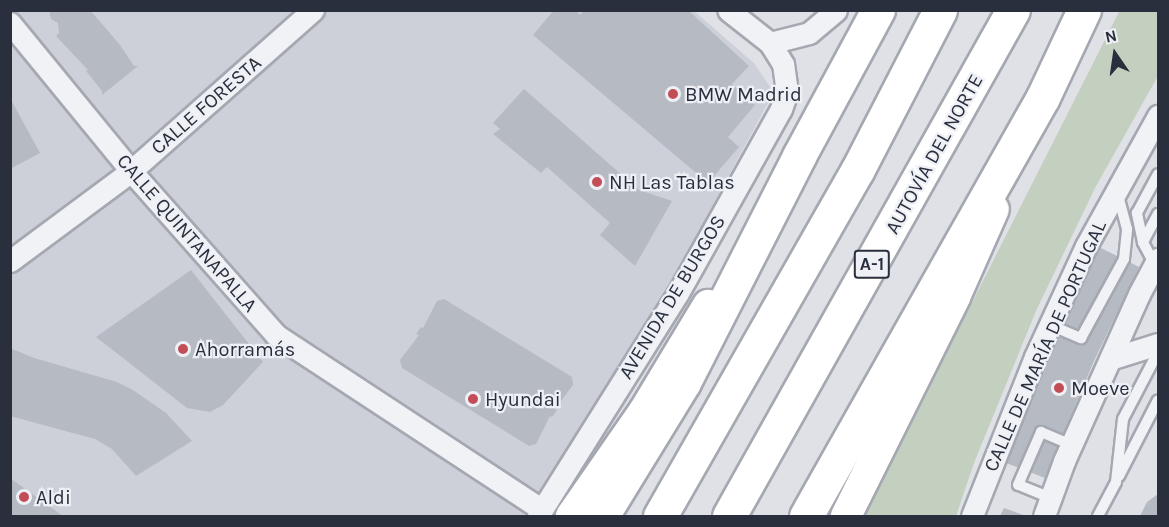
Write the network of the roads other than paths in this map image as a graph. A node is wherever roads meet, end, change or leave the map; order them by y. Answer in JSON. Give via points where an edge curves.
{"nodes":[{"id":1,"x":313,"y":10,"type":"edge"},
{"id":2,"x":728,"y":10,"type":"edge"},
{"id":3,"x":836,"y":10,"type":"edge"},
{"id":4,"x":878,"y":10,"type":"edge"},
{"id":5,"x":940,"y":10,"type":"edge"},
{"id":6,"x":1013,"y":10,"type":"edge"},
{"id":7,"x":1084,"y":10,"type":"edge"},
{"id":8,"x":1093,"y":10,"type":"edge"},
{"id":9,"x":10,"y":23,"type":"edge"},
{"id":10,"x":770,"y":43,"type":"junction"},
{"id":11,"x":1043,"y":97,"type":"junction"},
{"id":12,"x":1158,"y":116,"type":"edge"},
{"id":13,"x":799,"y":156,"type":"junction"},
{"id":14,"x":131,"y":171,"type":"junction"},
{"id":15,"x":1158,"y":174,"type":"edge"},
{"id":16,"x":1117,"y":191,"type":"junction"},
{"id":17,"x":1158,"y":214,"type":"edge"},
{"id":18,"x":1143,"y":242,"type":"junction"},
{"id":19,"x":10,"y":261,"type":"edge"},
{"id":20,"x":1157,"y":262,"type":"edge"},
{"id":21,"x":1050,"y":325,"type":"junction"},
{"id":22,"x":1153,"y":349,"type":"edge"},
{"id":23,"x":1110,"y":359,"type":"junction"},
{"id":24,"x":1158,"y":400,"type":"edge"},
{"id":25,"x":1071,"y":445,"type":"junction"},
{"id":26,"x":1116,"y":482,"type":"junction"},
{"id":27,"x":1048,"y":507,"type":"edge"},
{"id":28,"x":540,"y":513,"type":"edge"},
{"id":29,"x":571,"y":516,"type":"edge"},
{"id":30,"x":602,"y":516,"type":"edge"},
{"id":31,"x":660,"y":516,"type":"edge"},
{"id":32,"x":729,"y":516,"type":"edge"},
{"id":33,"x":806,"y":516,"type":"edge"},
{"id":34,"x":846,"y":516,"type":"edge"},
{"id":35,"x":972,"y":516,"type":"edge"},
{"id":36,"x":1098,"y":516,"type":"edge"}],
"edges":[{"from":1,"to":14,"type":"street","name":"CALLE FORESTA"},
{"from":2,"to":10,"type":"street"},
{"from":3,"to":10,"type":"street","via":[[809,33]]},
{"from":4,"to":13,"type":"highway"},
{"from":5,"to":31,"type":"highway","via":[[857,171]]},
{"from":6,"to":32,"type":"highway","name":"AUTOVÍA DEL NORTE","number":"A-1"},
{"from":7,"to":11,"type":"highway"},
{"from":8,"to":11,"type":"street"},
{"from":9,"to":14,"type":"street","name":"CALLE QUINTANAPALLA"},
{"from":10,"to":28,"type":"street","name":"AVENIDA DE BURGOS","via":[[783,64],[787,92],[781,109],[678,293]]},
{"from":11,"to":33,"type":"highway"},
{"from":11,"to":34,"type":"street","via":[[955,297]]},
{"from":12,"to":16,"type":"street","name":"CALLE DE MARÍA DE PORTUGAL"},
{"from":13,"to":29,"type":"street","via":[[644,411]]},
{"from":13,"to":30,"type":"highway","via":[[684,382]]},
{"from":14,"to":19,"type":"street","name":"CALLE FORESTA"},
{"from":14,"to":28,"type":"street","name":"CALLE QUINTANAPALLA","via":[[276,335]]},
{"from":15,"to":18,"type":"lane","via":[[1137,213]]},
{"from":16,"to":21,"type":"street","name":"CALLE DE MARÍA DE PORTUGAL","via":[[1086,246]]},
{"from":16,"to":21,"type":"lane","via":[[1127,229],[1124,260],[1081,338]]},
{"from":17,"to":18,"type":"lane"},
{"from":18,"to":20,"type":"lane"},
{"from":20,"to":23,"type":"street"},
{"from":21,"to":35,"type":"street","name":"CALLE DE MARÍA DE PORTUGAL"},
{"from":22,"to":23,"type":"street"},
{"from":22,"to":26,"type":"lane","via":[[1123,419]]},
{"from":23,"to":25,"type":"street"},
{"from":24,"to":26,"type":"lane"},
{"from":25,"to":27,"type":"street"},
{"from":25,"to":27,"type":"lane","via":[[1041,432],[1018,485]]},
{"from":26,"to":36,"type":"lane"}]}
